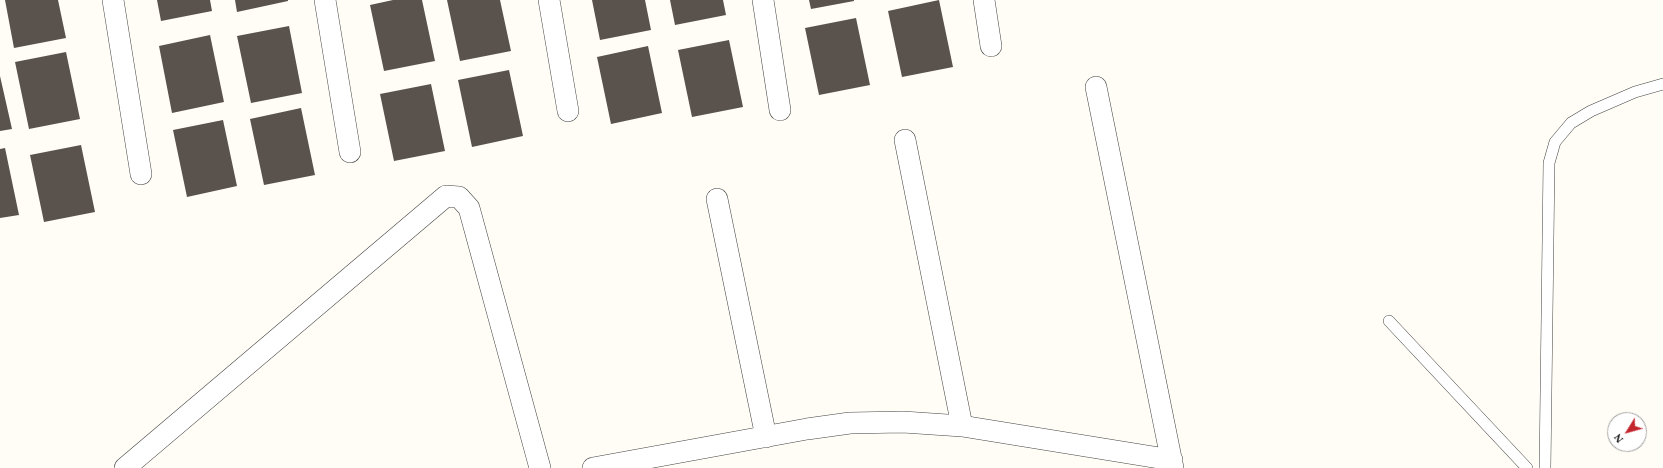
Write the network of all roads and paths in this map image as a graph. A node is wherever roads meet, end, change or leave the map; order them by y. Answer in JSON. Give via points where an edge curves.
{"nodes":[{"id":1,"x":113,"y":0,"type":"edge"},
{"id":2,"x":326,"y":0,"type":"edge"},
{"id":3,"x":549,"y":0,"type":"edge"},
{"id":4,"x":762,"y":0,"type":"edge"},
{"id":5,"x":984,"y":0,"type":"edge"},
{"id":6,"x":991,"y":46,"type":"dead end"},
{"id":7,"x":1663,"y":84,"type":"edge"},
{"id":8,"x":1096,"y":87,"type":"dead end"},
{"id":9,"x":780,"y":110,"type":"dead end"},
{"id":10,"x":568,"y":111,"type":"dead end"},
{"id":11,"x":905,"y":140,"type":"dead end"},
{"id":12,"x":350,"y":152,"type":"dead end"},
{"id":13,"x":142,"y":174,"type":"dead end"},
{"id":14,"x":717,"y":199,"type":"dead end"},
{"id":15,"x":1389,"y":321,"type":"dead end"},
{"id":16,"x":962,"y":426,"type":"junction"},
{"id":17,"x":766,"y":437,"type":"junction"},
{"id":18,"x":1172,"y":464,"type":"edge"},
{"id":19,"x":124,"y":468,"type":"edge"},
{"id":20,"x":540,"y":468,"type":"edge"},
{"id":21,"x":593,"y":468,"type":"edge"},
{"id":22,"x":1528,"y":468,"type":"edge"},
{"id":23,"x":1545,"y":468,"type":"edge"}],
"edges":[{"from":1,"to":13,"type":"street"},
{"from":2,"to":12,"type":"street"},
{"from":3,"to":10,"type":"street"},
{"from":4,"to":9,"type":"street"},
{"from":5,"to":6,"type":"street"},
{"from":7,"to":23,"type":"lane","via":[[1635,92],[1591,111],[1571,123],[1555,142],[1549,163]]},
{"from":8,"to":18,"type":"street"},
{"from":11,"to":16,"type":"street"},
{"from":14,"to":17,"type":"street"},
{"from":15,"to":22,"type":"lane"},
{"from":16,"to":17,"type":"street","via":[[903,422],[850,423]]},
{"from":16,"to":18,"type":"street"},
{"from":17,"to":21,"type":"street"},
{"from":19,"to":20,"type":"street","via":[[446,196],[459,197],[470,208]]}]}
